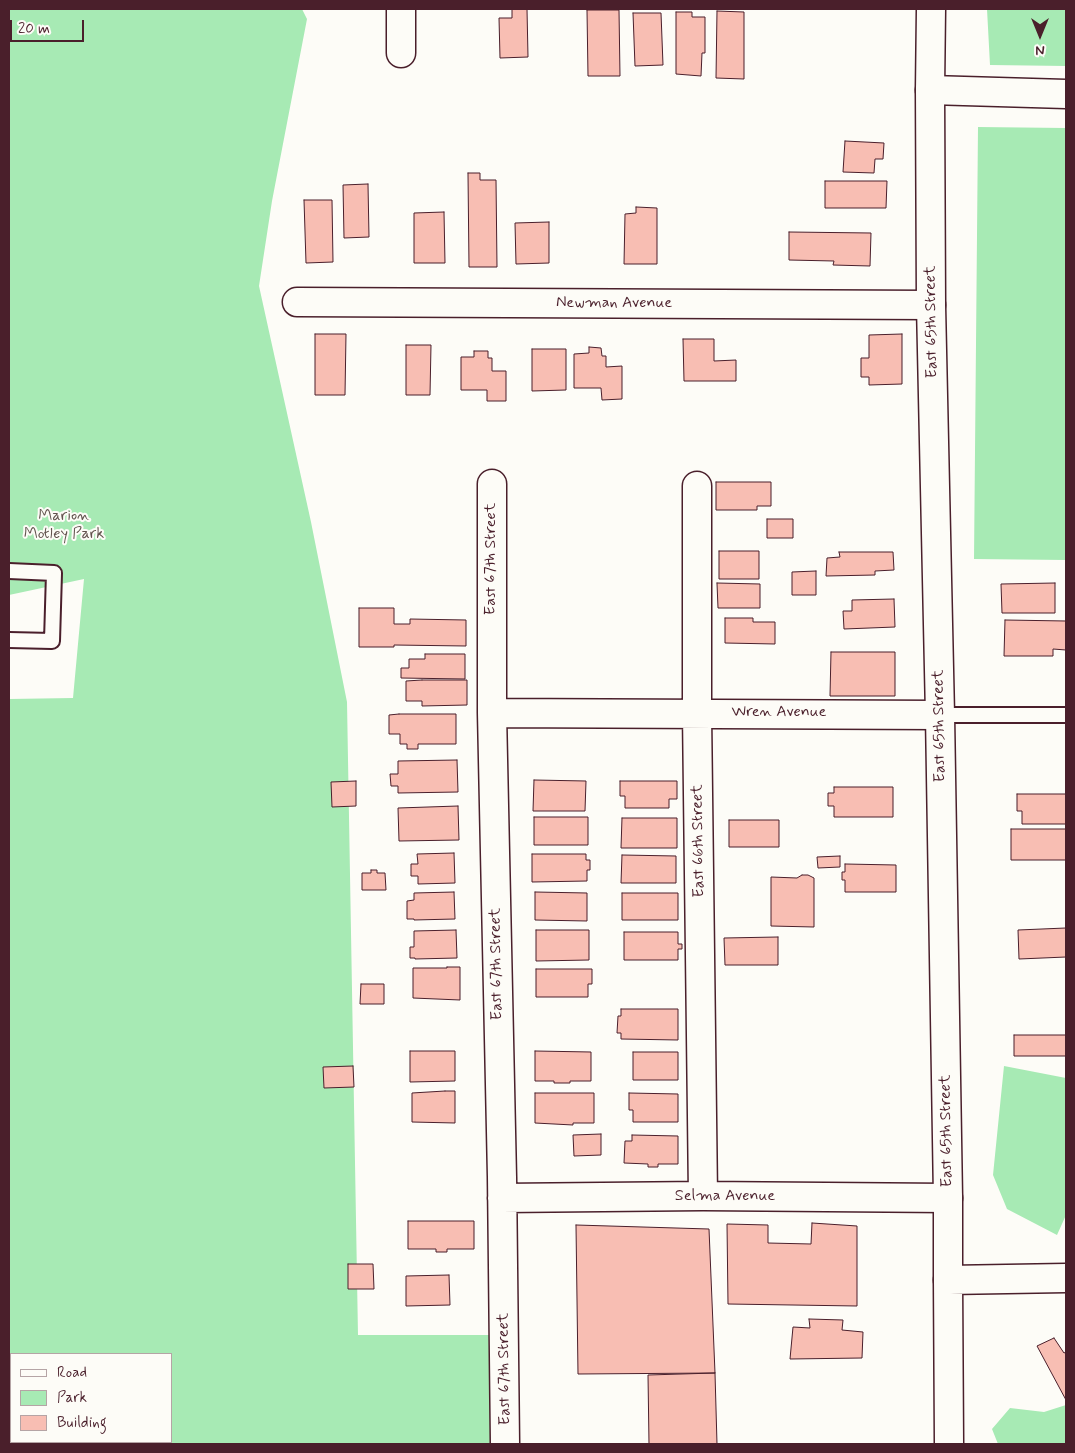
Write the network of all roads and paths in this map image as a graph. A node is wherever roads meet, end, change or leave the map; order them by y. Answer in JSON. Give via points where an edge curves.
{"nodes":[{"id":1,"x":401,"y":9,"type":"edge"},
{"id":2,"x":931,"y":9,"type":"edge"},
{"id":3,"x":401,"y":53,"type":"dead end"},
{"id":4,"x":930,"y":90,"type":"junction"},
{"id":5,"x":1066,"y":94,"type":"edge"},
{"id":6,"x":297,"y":302,"type":"dead end"},
{"id":7,"x":931,"y":305,"type":"junction"},
{"id":8,"x":492,"y":484,"type":"dead end"},
{"id":9,"x":697,"y":486,"type":"dead end"},
{"id":10,"x":9,"y":571,"type":"edge"},
{"id":11,"x":9,"y":640,"type":"edge"},
{"id":12,"x":492,"y":713,"type":"junction"},
{"id":13,"x":697,"y":713,"type":"junction"},
{"id":14,"x":940,"y":715,"type":"junction"},
{"id":15,"x":1066,"y":715,"type":"edge"},
{"id":16,"x":703,"y":1196,"type":"junction"},
{"id":17,"x":502,"y":1198,"type":"junction"},
{"id":18,"x":948,"y":1198,"type":"junction"},
{"id":19,"x":1066,"y":1278,"type":"edge"},
{"id":20,"x":948,"y":1280,"type":"junction"},
{"id":21,"x":506,"y":1444,"type":"edge"},
{"id":22,"x":949,"y":1444,"type":"edge"}],
"edges":[{"from":1,"to":3,"type":"street"},
{"from":2,"to":4,"type":"street","name":"East 65th Street"},
{"from":4,"to":5,"type":"street"},
{"from":4,"to":7,"type":"street","name":"East 65th Street"},
{"from":6,"to":7,"type":"street","name":"Newman Avenue"},
{"from":7,"to":14,"type":"street","name":"East 65th Street"},
{"from":8,"to":12,"type":"street","name":"East 67th Street"},
{"from":9,"to":13,"type":"street","name":"East 66th Street"},
{"from":10,"to":11,"type":"lane","via":[[54,573],[52,641]]},
{"from":12,"to":13,"type":"street","name":"Wren Avenue"},
{"from":12,"to":17,"type":"street","name":"East 67th Street"},
{"from":13,"to":14,"type":"street","name":"Wren Avenue"},
{"from":13,"to":16,"type":"street","name":"East 66th Street"},
{"from":14,"to":15,"type":"lane","name":"Wren Avenue"},
{"from":14,"to":18,"type":"street","name":"East 65th Street"},
{"from":16,"to":17,"type":"street","name":"Selma Avenue"},
{"from":16,"to":18,"type":"street","name":"Selma Avenue"},
{"from":17,"to":21,"type":"street","name":"East 67th Street"},
{"from":18,"to":20,"type":"street","name":"East 65th Street"},
{"from":19,"to":20,"type":"street"},
{"from":20,"to":22,"type":"street","name":"East 65th Street"}]}
